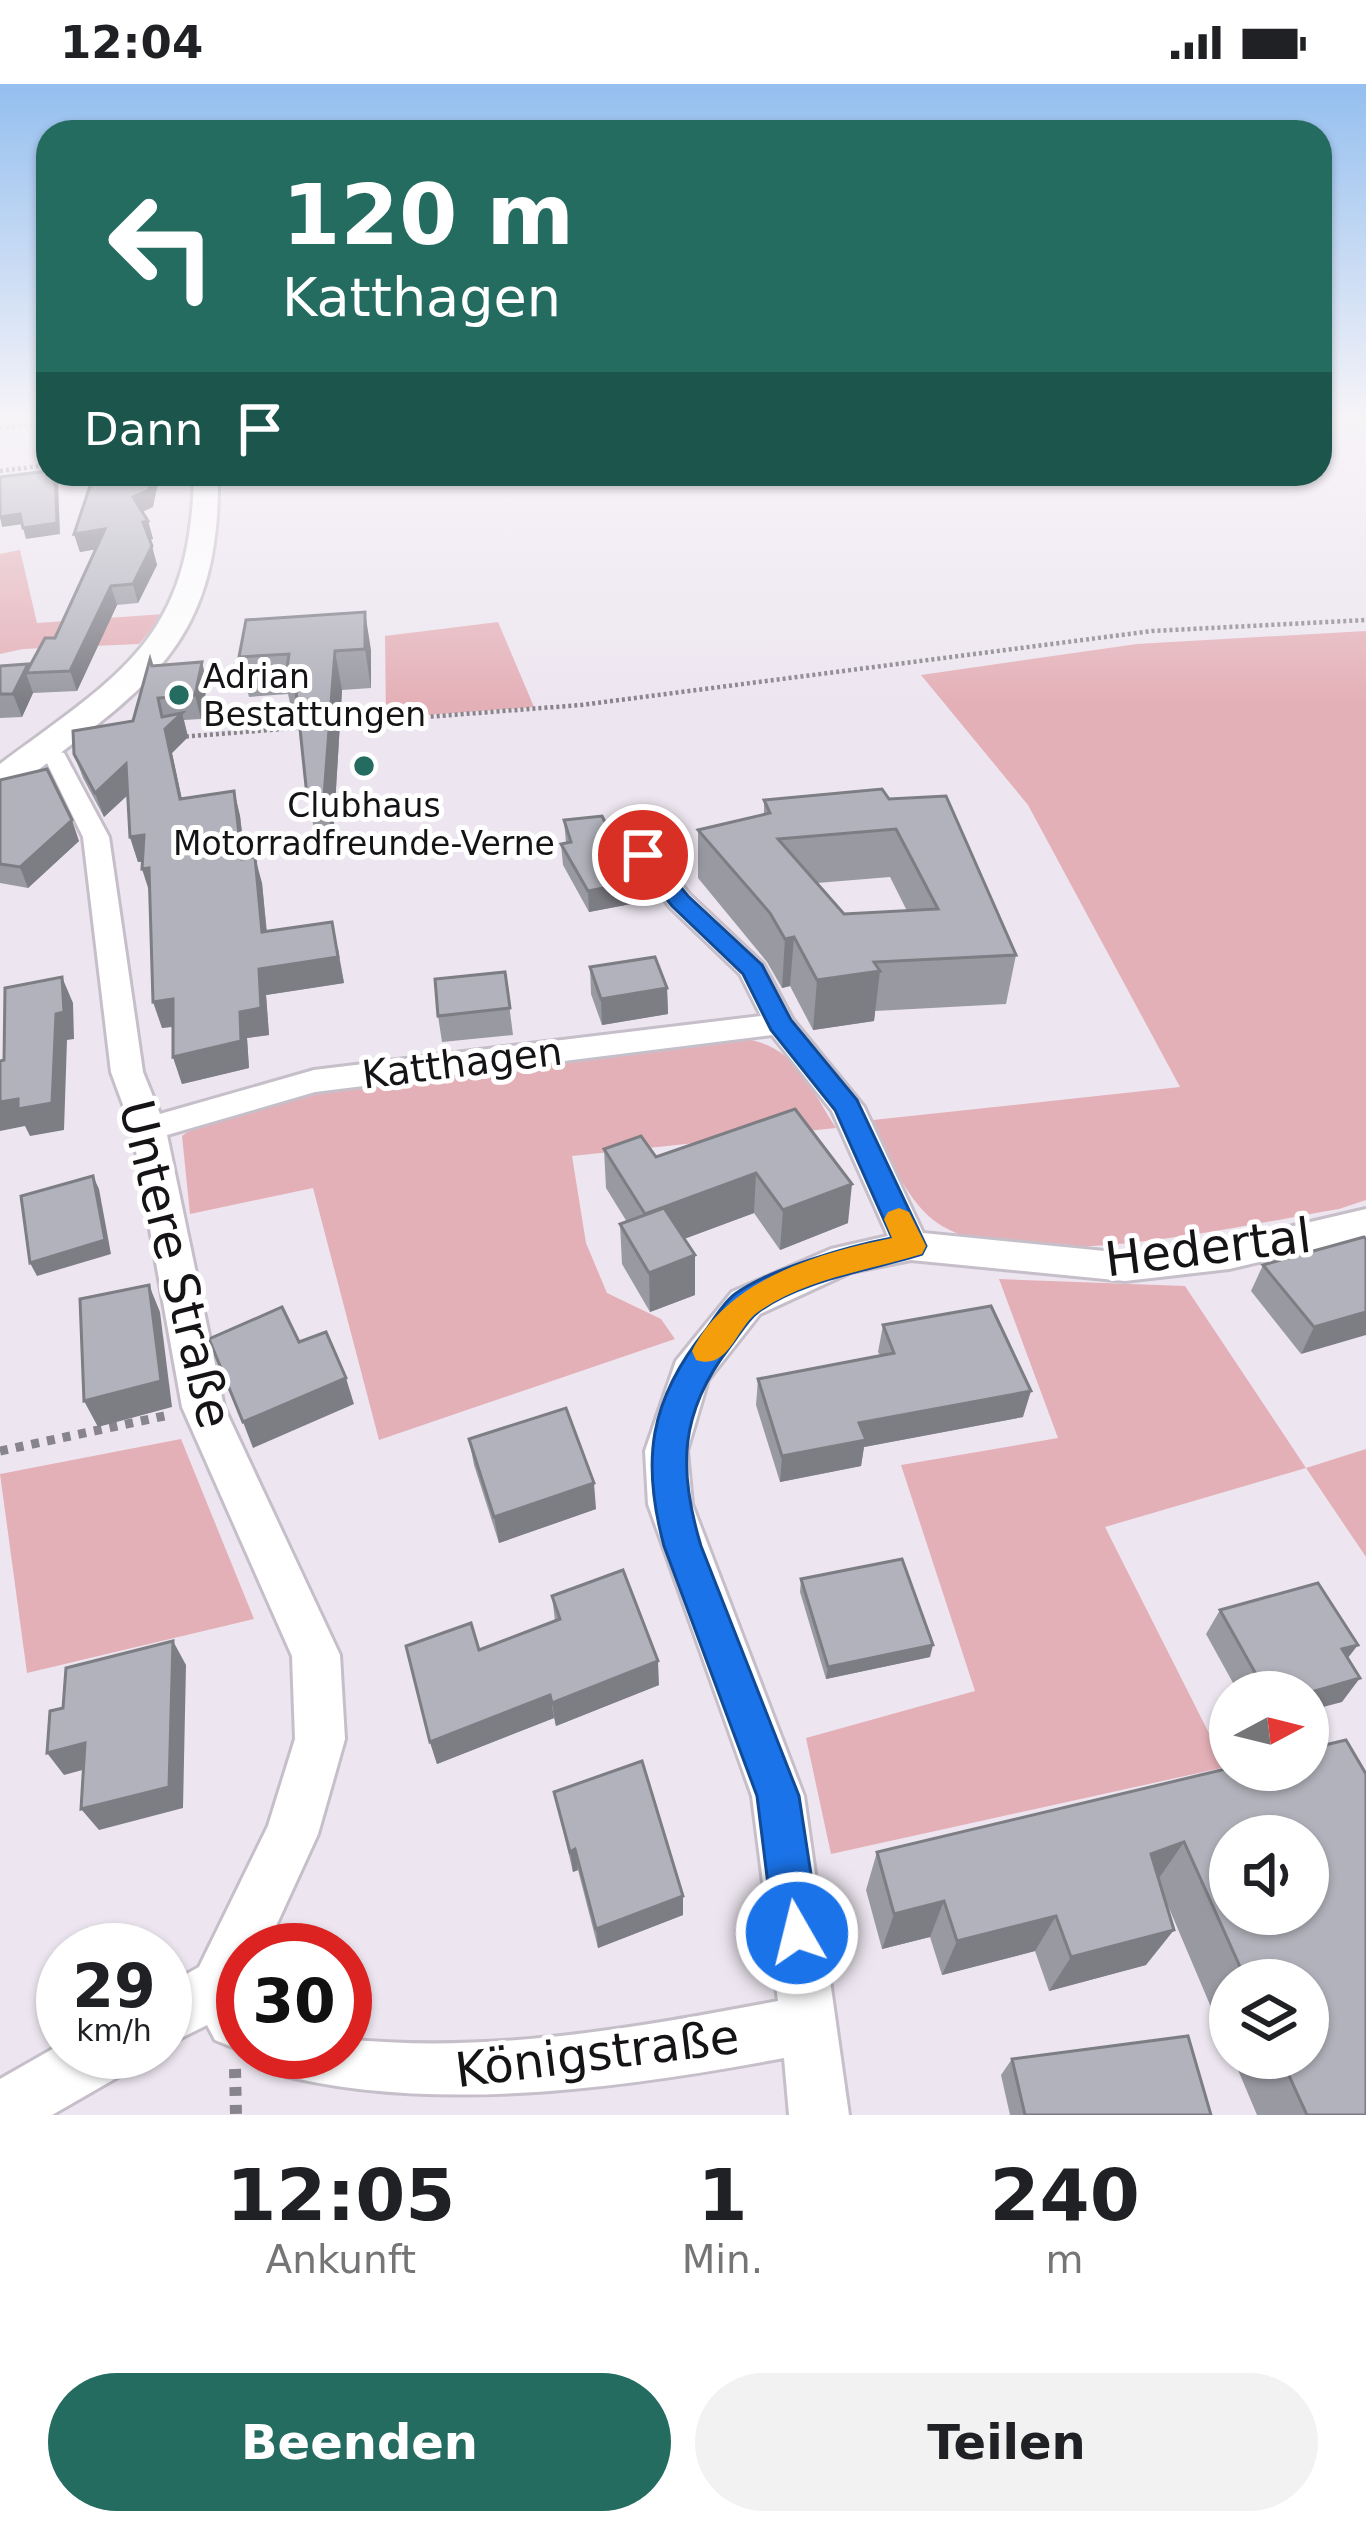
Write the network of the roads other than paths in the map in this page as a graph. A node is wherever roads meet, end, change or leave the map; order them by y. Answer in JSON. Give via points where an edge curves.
{"nodes":[{"id":1,"x":204,"y":514,"type":"edge"},
{"id":2,"x":37,"y":754,"type":"junction"},
{"id":3,"x":0,"y":781,"type":"edge"},
{"id":4,"x":643,"y":855,"type":"dead end"},
{"id":5,"x":780,"y":1024,"type":"junction"},
{"id":6,"x":149,"y":1129,"type":"junction"},
{"id":7,"x":1366,"y":1223,"type":"edge"},
{"id":8,"x":911,"y":1246,"type":"junction"},
{"id":9,"x":260,"y":1923,"type":"edge"},
{"id":10,"x":810,"y":2024,"type":"junction"},
{"id":11,"x":372,"y":2070,"type":"edge"},
{"id":12,"x":56,"y":2079,"type":"edge"},
{"id":13,"x":0,"y":2111,"type":"edge"},
{"id":14,"x":819,"y":2115,"type":"edge"}],
"edges":[{"from":1,"to":2,"type":"main road","via":[[201,560],[175,625],[118,692]]},
{"from":2,"to":3,"type":"main road"},
{"from":2,"to":6,"type":"street","name":"Untere Straße","via":[[56,758],[96,837],[127,1072]]},
{"from":4,"to":5,"type":"street","via":[[753,970]]},
{"from":5,"to":6,"type":"street","name":"Katthagen","via":[[314,1081]]},
{"from":5,"to":8,"type":"street","via":[[848,1107]]},
{"from":6,"to":9,"type":"street","name":"Untere Straße","via":[[202,1407],[316,1655],[320,1739]]},
{"from":7,"to":8,"type":"street","name":"Hedertal","via":[[1228,1255],[1125,1268]]},
{"from":8,"to":10,"type":"street","name":"Hedertal","via":[[844,1259],[746,1304],[690,1373],[666,1450],[683,1546],[778,1796]]},
{"from":10,"to":11,"type":"street","name":"Königstraße","via":[[619,2060],[424,2074]]},
{"from":10,"to":14,"type":"street"},
{"from":12,"to":13,"type":"street"}]}
